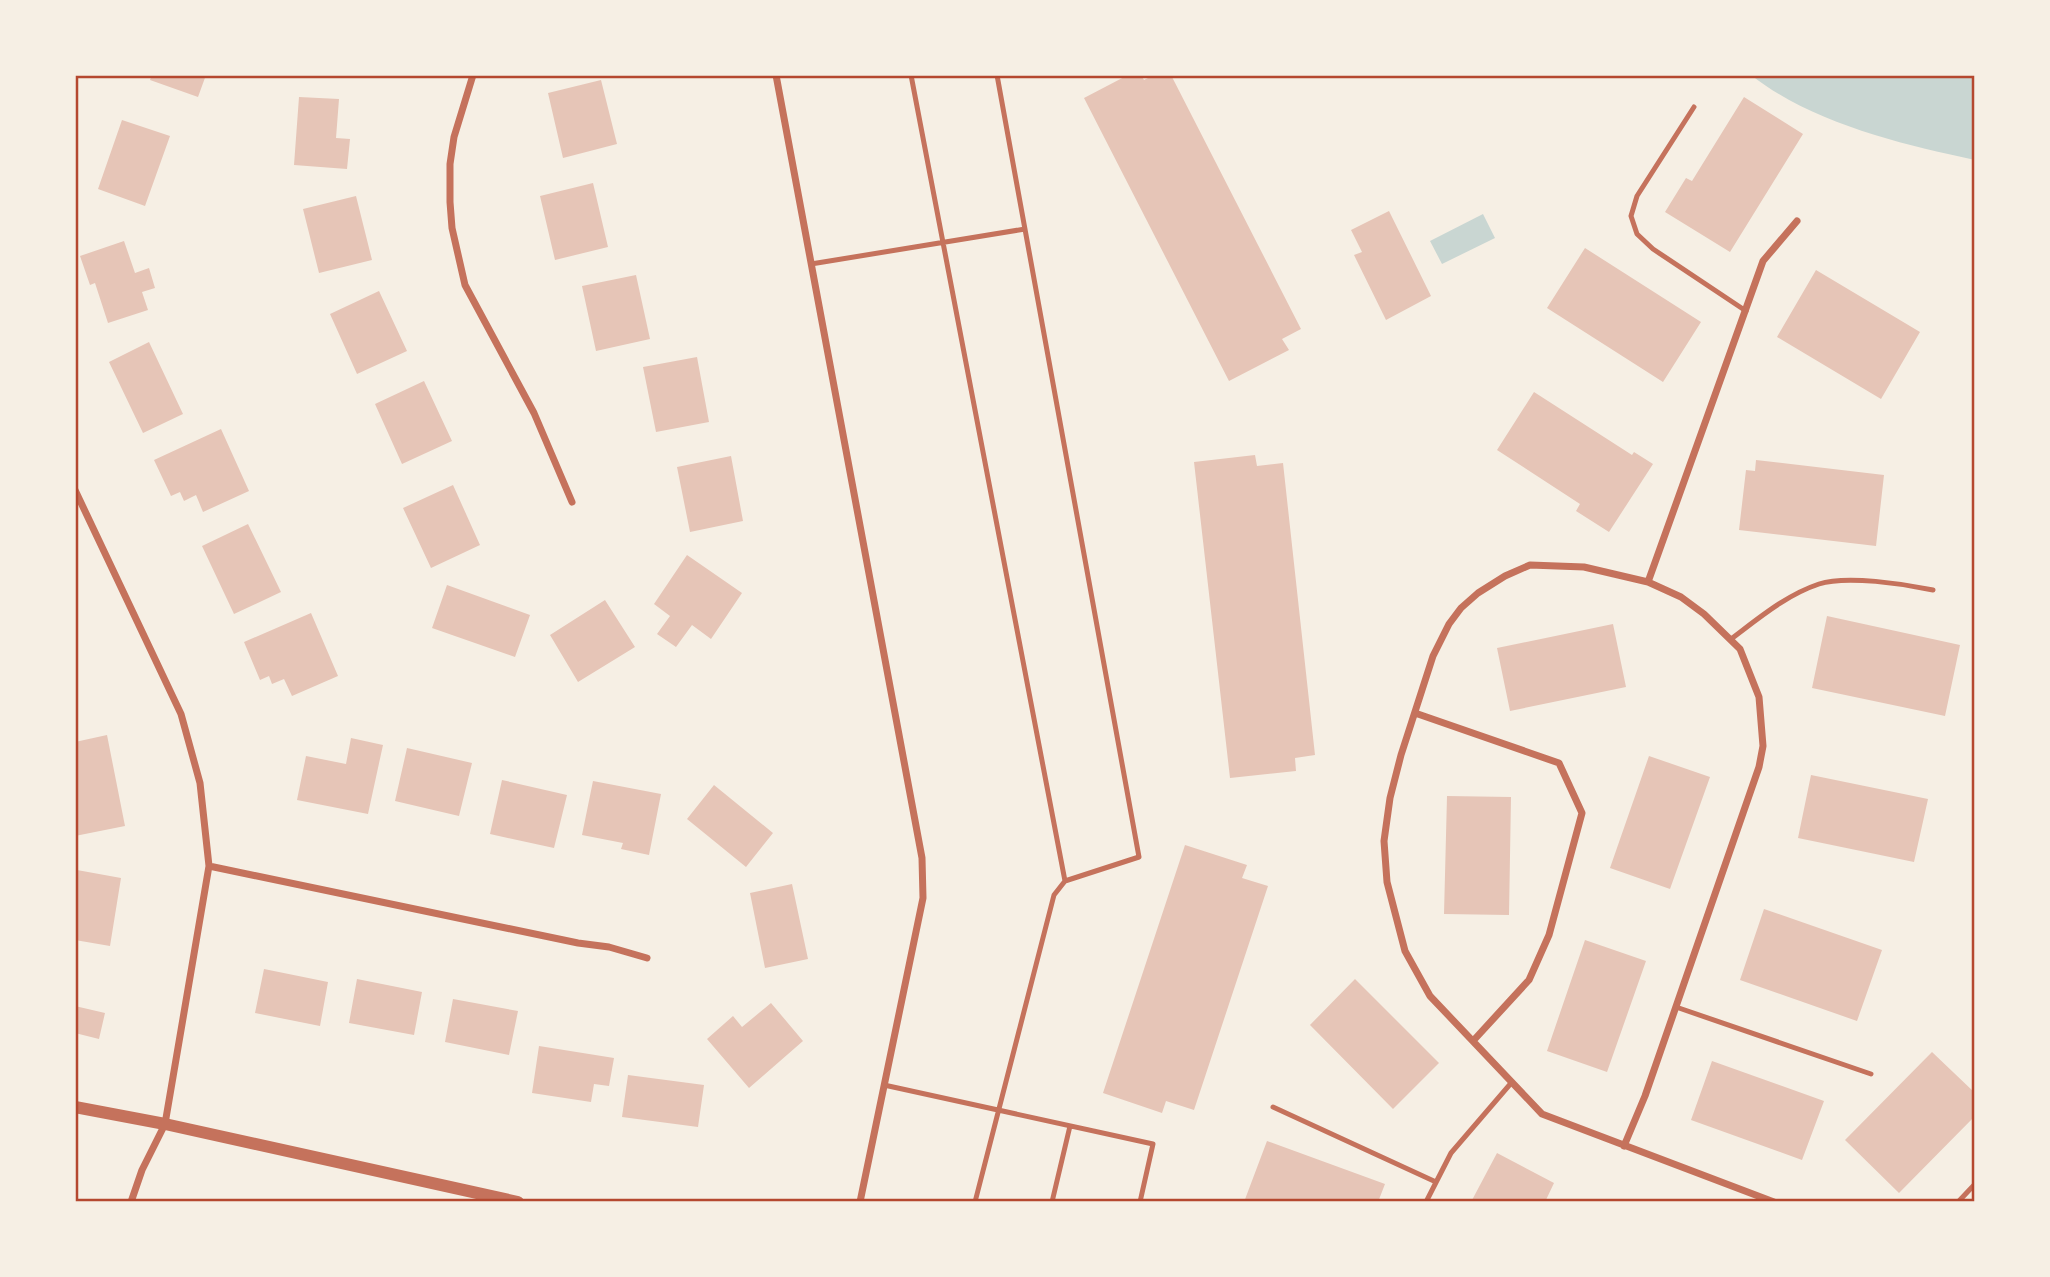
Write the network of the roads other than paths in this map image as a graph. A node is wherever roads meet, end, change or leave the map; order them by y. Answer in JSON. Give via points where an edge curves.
{"nodes":[{"id":1,"x":473,"y":75,"type":"edge"},
{"id":2,"x":776,"y":75,"type":"edge"},
{"id":3,"x":911,"y":75,"type":"edge"},
{"id":4,"x":997,"y":75,"type":"edge"},
{"id":5,"x":1694,"y":107,"type":"dead end"},
{"id":6,"x":1797,"y":221,"type":"dead end"},
{"id":7,"x":1025,"y":229,"type":"junction"},
{"id":8,"x":943,"y":244,"type":"junction"},
{"id":9,"x":811,"y":264,"type":"junction"},
{"id":10,"x":1746,"y":311,"type":"junction"},
{"id":11,"x":75,"y":490,"type":"edge"},
{"id":12,"x":572,"y":502,"type":"dead end"},
{"id":13,"x":1648,"y":582,"type":"junction"},
{"id":14,"x":1933,"y":590,"type":"dead end"},
{"id":15,"x":1731,"y":639,"type":"junction"},
{"id":16,"x":1415,"y":713,"type":"junction"},
{"id":17,"x":209,"y":866,"type":"junction"},
{"id":18,"x":1065,"y":881,"type":"junction"},
{"id":19,"x":648,"y":958,"type":"dead end"},
{"id":20,"x":1676,"y":1007,"type":"junction"},
{"id":21,"x":1473,"y":1041,"type":"junction"},
{"id":22,"x":1871,"y":1074,"type":"dead end"},
{"id":23,"x":1512,"y":1082,"type":"junction"},
{"id":24,"x":884,"y":1085,"type":"junction"},
{"id":25,"x":75,"y":1107,"type":"edge"},
{"id":26,"x":1273,"y":1107,"type":"dead end"},
{"id":27,"x":998,"y":1111,"type":"junction"},
{"id":28,"x":164,"y":1124,"type":"junction"},
{"id":29,"x":1070,"y":1126,"type":"junction"},
{"id":30,"x":1624,"y":1146,"type":"junction"},
{"id":31,"x":1436,"y":1182,"type":"junction"},
{"id":32,"x":1975,"y":1184,"type":"edge"},
{"id":33,"x":1754,"y":1198,"type":"edge"},
{"id":34,"x":131,"y":1202,"type":"edge"},
{"id":35,"x":518,"y":1202,"type":"edge"},
{"id":36,"x":860,"y":1202,"type":"edge"},
{"id":37,"x":975,"y":1202,"type":"edge"},
{"id":38,"x":1052,"y":1202,"type":"edge"},
{"id":39,"x":1140,"y":1202,"type":"edge"},
{"id":40,"x":1426,"y":1202,"type":"edge"},
{"id":41,"x":1774,"y":1202,"type":"edge"},
{"id":42,"x":1958,"y":1202,"type":"edge"}],
"edges":[{"from":1,"to":12,"type":"street","via":[[450,164],[452,228],[466,285],[534,413]]},
{"from":2,"to":9,"type":"street"},
{"from":3,"to":8,"type":"lane"},
{"from":4,"to":7,"type":"lane"},
{"from":5,"to":10,"type":"lane","via":[[1637,196],[1631,216],[1637,234],[1653,250]]},
{"from":6,"to":10,"type":"street","via":[[1763,261]]},
{"from":7,"to":8,"type":"lane"},
{"from":7,"to":18,"type":"lane","via":[[1139,857]]},
{"from":8,"to":9,"type":"lane"},
{"from":8,"to":18,"type":"lane"},
{"from":9,"to":24,"type":"street","via":[[922,858],[923,898]]},
{"from":10,"to":13,"type":"street"},
{"from":11,"to":17,"type":"street","via":[[181,714],[200,783]]},
{"from":13,"to":15,"type":"street","via":[[1681,597]]},
{"from":13,"to":16,"type":"street","via":[[1584,566],[1530,565],[1505,576],[1478,593],[1450,624],[1433,656]]},
{"from":14,"to":15,"type":"lane","via":[[1857,581],[1821,583],[1783,600]]},
{"from":15,"to":20,"type":"street","via":[[1740,649],[1759,697],[1763,746]]},
{"from":16,"to":21,"type":"street","via":[[1390,798],[1384,841],[1387,881],[1405,951],[1430,996]]},
{"from":16,"to":21,"type":"street","via":[[1559,763],[1582,813],[1549,935],[1529,979]]},
{"from":17,"to":19,"type":"street"},
{"from":17,"to":28,"type":"street"},
{"from":18,"to":27,"type":"lane","via":[[1054,895]]},
{"from":20,"to":22,"type":"lane"},
{"from":20,"to":30,"type":"street"},
{"from":21,"to":23,"type":"street"},
{"from":23,"to":30,"type":"street","via":[[1542,1114]]},
{"from":23,"to":31,"type":"lane","via":[[1451,1153]]},
{"from":24,"to":27,"type":"lane"},
{"from":24,"to":36,"type":"street"},
{"from":25,"to":28,"type":"street"},
{"from":26,"to":31,"type":"lane"},
{"from":27,"to":29,"type":"lane"},
{"from":27,"to":37,"type":"lane"},
{"from":28,"to":34,"type":"street"},
{"from":28,"to":35,"type":"street"},
{"from":29,"to":38,"type":"lane"},
{"from":29,"to":39,"type":"lane","via":[[1153,1144]]},
{"from":30,"to":33,"type":"street"},
{"from":31,"to":40,"type":"lane"},
{"from":32,"to":42,"type":"lane"},
{"from":33,"to":41,"type":"street"}]}
